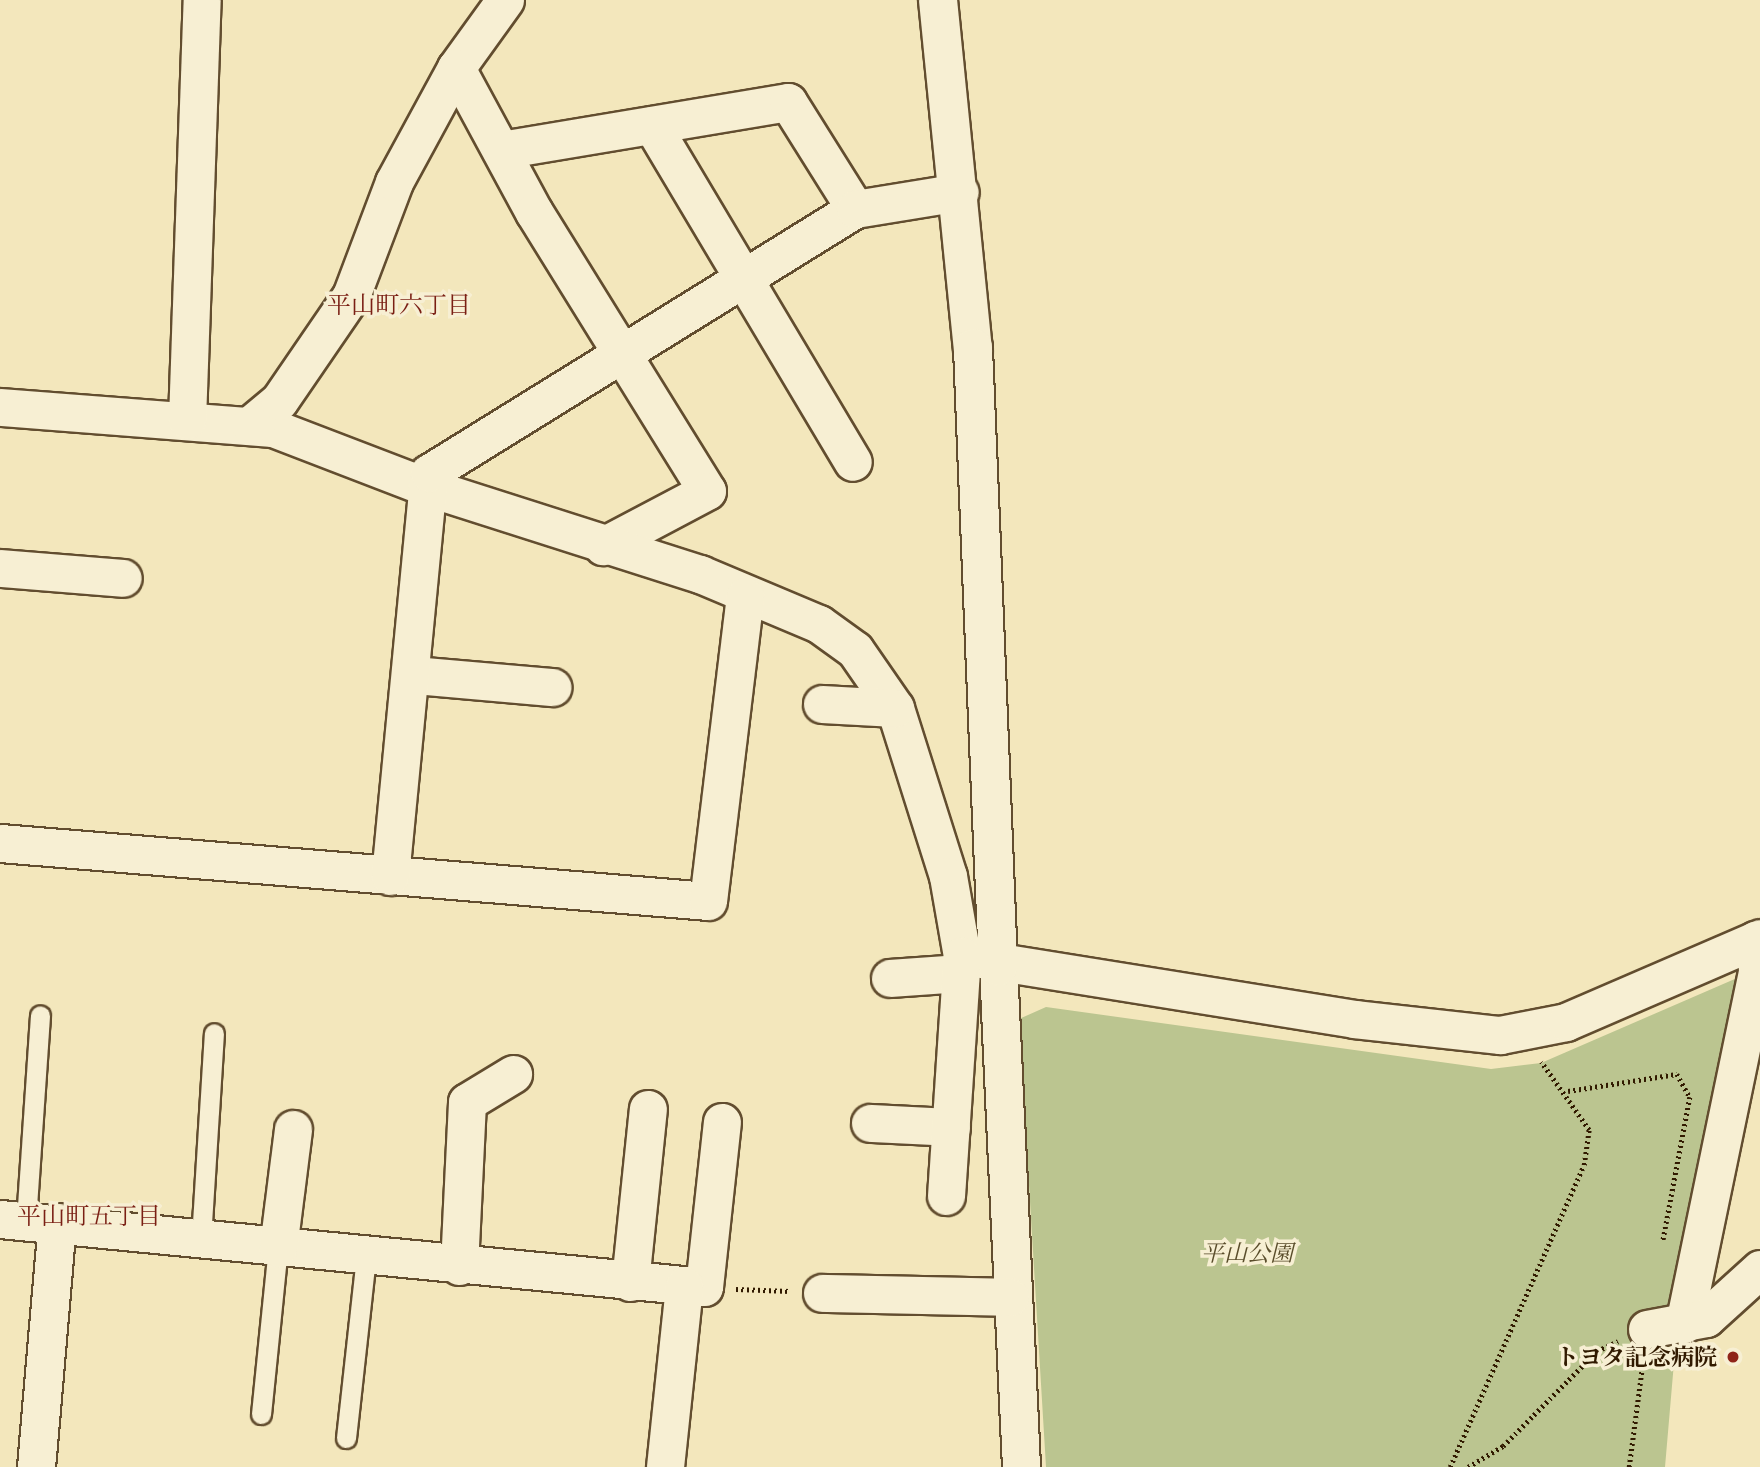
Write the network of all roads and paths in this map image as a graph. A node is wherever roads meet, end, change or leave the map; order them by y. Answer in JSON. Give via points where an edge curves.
{"nodes":[{"id":1,"x":202,"y":0,"type":"edge"},
{"id":2,"x":505,"y":0,"type":"edge"},
{"id":3,"x":938,"y":0,"type":"edge"},
{"id":4,"x":456,"y":68,"type":"junction"},
{"id":5,"x":652,"y":125,"type":"junction"},
{"id":6,"x":500,"y":150,"type":"junction"},
{"id":7,"x":960,"y":192,"type":"junction"},
{"id":8,"x":855,"y":209,"type":"junction"},
{"id":9,"x":746,"y":276,"type":"junction"},
{"id":10,"x":621,"y":351,"type":"junction"},
{"id":11,"x":0,"y":407,"type":"edge"},
{"id":12,"x":187,"y":420,"type":"junction"},
{"id":13,"x":250,"y":425,"type":"junction"},
{"id":14,"x":853,"y":462,"type":"dead end"},
{"id":15,"x":427,"y":487,"type":"junction"},
{"id":16,"x":603,"y":546,"type":"junction"},
{"id":17,"x":0,"y":568,"type":"edge"},
{"id":18,"x":123,"y":578,"type":"dead end"},
{"id":19,"x":746,"y":596,"type":"junction"},
{"id":20,"x":414,"y":675,"type":"junction"},
{"id":21,"x":552,"y":687,"type":"dead end"},
{"id":22,"x":822,"y":704,"type":"dead end"},
{"id":23,"x":895,"y":708,"type":"junction"},
{"id":24,"x":0,"y":843,"type":"edge"},
{"id":25,"x":390,"y":876,"type":"junction"},
{"id":26,"x":1758,"y":939,"type":"edge"},
{"id":27,"x":961,"y":965,"type":"junction"},
{"id":28,"x":998,"y":966,"type":"junction"},
{"id":29,"x":890,"y":978,"type":"dead end"},
{"id":30,"x":40,"y":1015,"type":"dead end"},
{"id":31,"x":214,"y":1033,"type":"dead end"},
{"id":32,"x":1527,"y":1033,"type":"junction"},
{"id":33,"x":955,"y":1052,"type":"junction"},
{"id":34,"x":1001,"y":1058,"type":"junction"},
{"id":35,"x":513,"y":1073,"type":"dead end"},
{"id":36,"x":1677,"y":1074,"type":"dead end"},
{"id":37,"x":1568,"y":1091,"type":"junction"},
{"id":38,"x":648,"y":1109,"type":"dead end"},
{"id":39,"x":722,"y":1122,"type":"dead end"},
{"id":40,"x":870,"y":1123,"type":"dead end"},
{"id":41,"x":951,"y":1127,"type":"junction"},
{"id":42,"x":293,"y":1129,"type":"dead end"},
{"id":43,"x":946,"y":1196,"type":"dead end"},
{"id":44,"x":28,"y":1221,"type":"edge"},
{"id":45,"x":201,"y":1239,"type":"junction"},
{"id":46,"x":278,"y":1248,"type":"junction"},
{"id":47,"x":366,"y":1258,"type":"junction"},
{"id":48,"x":459,"y":1266,"type":"junction"},
{"id":49,"x":1760,"y":1269,"type":"edge"},
{"id":50,"x":630,"y":1282,"type":"junction"},
{"id":51,"x":694,"y":1286,"type":"junction"},
{"id":52,"x":822,"y":1293,"type":"joint"},
{"id":53,"x":1010,"y":1297,"type":"junction"},
{"id":54,"x":1684,"y":1324,"type":"junction"},
{"id":55,"x":1647,"y":1329,"type":"joint"},
{"id":56,"x":261,"y":1414,"type":"dead end"},
{"id":57,"x":346,"y":1438,"type":"dead end"},
{"id":58,"x":36,"y":1467,"type":"edge"},
{"id":59,"x":665,"y":1467,"type":"edge"},
{"id":60,"x":1021,"y":1467,"type":"edge"},
{"id":61,"x":1450,"y":1467,"type":"edge"},
{"id":62,"x":1468,"y":1467,"type":"edge"}],
"edges":[{"from":1,"to":12,"type":"street"},
{"from":2,"to":4,"type":"street"},
{"from":3,"to":7,"type":"street"},
{"from":4,"to":6,"type":"street"},
{"from":4,"to":13,"type":"street","via":[[394,182],[351,296],[279,401]]},
{"from":5,"to":6,"type":"street"},
{"from":5,"to":8,"type":"street","via":[[788,102]]},
{"from":5,"to":9,"type":"street"},
{"from":6,"to":10,"type":"street"},
{"from":7,"to":8,"type":"street"},
{"from":7,"to":28,"type":"street","via":[[973,348]]},
{"from":8,"to":9,"type":"street"},
{"from":9,"to":10,"type":"street"},
{"from":9,"to":14,"type":"street"},
{"from":10,"to":15,"type":"street","via":[[429,472]]},
{"from":10,"to":16,"type":"street","via":[[707,491]]},
{"from":11,"to":12,"type":"street"},
{"from":12,"to":13,"type":"street"},
{"from":13,"to":15,"type":"street"},
{"from":15,"to":16,"type":"street"},
{"from":15,"to":20,"type":"street"},
{"from":16,"to":19,"type":"street","via":[[700,574]]},
{"from":17,"to":18,"type":"street"},
{"from":19,"to":23,"type":"street","via":[[819,624],[855,650]]},
{"from":19,"to":25,"type":"street","via":[[708,901]]},
{"from":20,"to":21,"type":"street"},
{"from":20,"to":25,"type":"street"},
{"from":22,"to":23,"type":"street"},
{"from":23,"to":27,"type":"street","via":[[948,876]]},
{"from":24,"to":25,"type":"street"},
{"from":26,"to":32,"type":"street"},
{"from":26,"to":54,"type":"street","via":[[1757,970]]},
{"from":27,"to":28,"type":"street"},
{"from":27,"to":29,"type":"street"},
{"from":27,"to":33,"type":"street"},
{"from":28,"to":32,"type":"street","via":[[1354,1019]]},
{"from":28,"to":34,"type":"street"},
{"from":30,"to":44,"type":"lane"},
{"from":31,"to":45,"type":"lane"},
{"from":32,"to":37,"type":"path","via":[[1534,1054]]},
{"from":33,"to":34,"type":"street"},
{"from":33,"to":41,"type":"street"},
{"from":34,"to":53,"type":"street"},
{"from":35,"to":48,"type":"street","via":[[467,1101]]},
{"from":36,"to":37,"type":"path"},
{"from":37,"to":61,"type":"path","via":[[1589,1130],[1584,1166]]},
{"from":38,"to":50,"type":"street"},
{"from":39,"to":51,"type":"street"},
{"from":40,"to":41,"type":"street"},
{"from":41,"to":43,"type":"street"},
{"from":42,"to":46,"type":"street"},
{"from":44,"to":45,"type":"street"},
{"from":44,"to":58,"type":"street"},
{"from":45,"to":46,"type":"street"},
{"from":46,"to":47,"type":"street"},
{"from":46,"to":56,"type":"lane"},
{"from":47,"to":48,"type":"street"},
{"from":47,"to":57,"type":"lane"},
{"from":48,"to":50,"type":"street"},
{"from":49,"to":54,"type":"street","via":[[1706,1318]]},
{"from":50,"to":51,"type":"street"},
{"from":51,"to":52,"type":"path"},
{"from":51,"to":59,"type":"street"},
{"from":52,"to":53,"type":"street"},
{"from":53,"to":60,"type":"street"},
{"from":54,"to":55,"type":"street"},
{"from":55,"to":62,"type":"path","via":[[1597,1350],[1503,1446]]}]}
